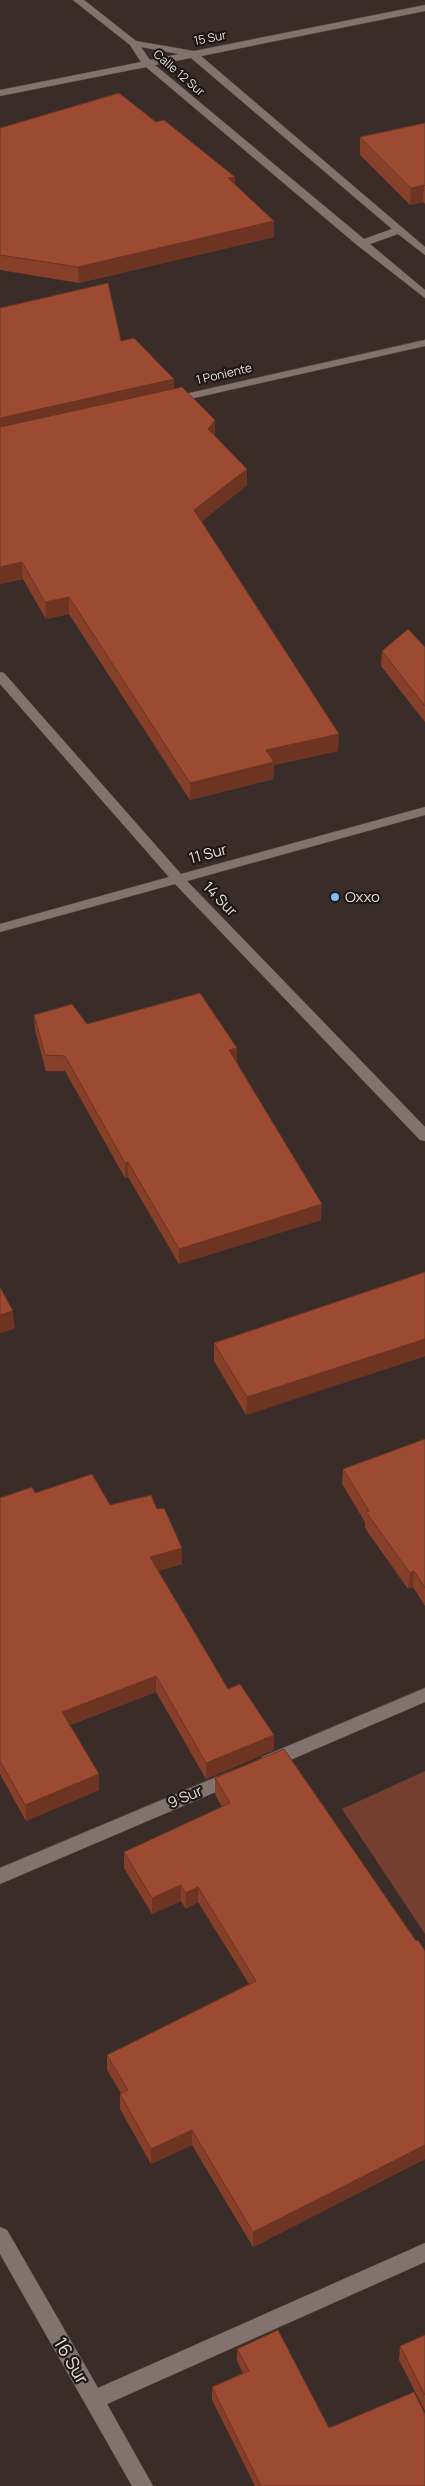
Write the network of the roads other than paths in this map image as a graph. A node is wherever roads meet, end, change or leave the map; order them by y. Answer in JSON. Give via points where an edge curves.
{"nodes":[{"id":1,"x":78,"y":0,"type":"edge"},
{"id":2,"x":425,"y":8,"type":"edge"},
{"id":3,"x":133,"y":43,"type":"junction"},
{"id":4,"x":193,"y":54,"type":"junction"},
{"id":5,"x":147,"y":63,"type":"junction"},
{"id":6,"x":0,"y":93,"type":"edge"},
{"id":7,"x":399,"y":230,"type":"junction"},
{"id":8,"x":361,"y":242,"type":"junction"},
{"id":9,"x":425,"y":252,"type":"edge"},
{"id":10,"x":425,"y":295,"type":"edge"},
{"id":11,"x":425,"y":342,"type":"edge"},
{"id":12,"x":164,"y":402,"type":"edge"},
{"id":13,"x":0,"y":676,"type":"edge"},
{"id":14,"x":425,"y":811,"type":"edge"},
{"id":15,"x":178,"y":879,"type":"junction"},
{"id":16,"x":0,"y":928,"type":"edge"},
{"id":17,"x":425,"y":1136,"type":"edge"},
{"id":18,"x":425,"y":1695,"type":"edge"},
{"id":19,"x":0,"y":1876,"type":"edge"},
{"id":20,"x":0,"y":2236,"type":"edge"},
{"id":21,"x":425,"y":2252,"type":"edge"},
{"id":22,"x":94,"y":2400,"type":"junction"},
{"id":23,"x":143,"y":2486,"type":"edge"}],
"edges":[{"from":1,"to":3,"type":"street"},
{"from":2,"to":4,"type":"street","name":"15 Sur"},
{"from":3,"to":4,"type":"street","name":"Calle 12 Sur"},
{"from":3,"to":5,"type":"street","name":"Calle 12 Sur"},
{"from":4,"to":5,"type":"street","name":"15 Sur"},
{"from":4,"to":7,"type":"street","name":"Calle 12 Sur"},
{"from":5,"to":6,"type":"street","name":"15 Sur"},
{"from":5,"to":8,"type":"street","name":"Calle 12 Sur"},
{"from":7,"to":8,"type":"street"},
{"from":7,"to":9,"type":"street","name":"Calle 12 Sur"},
{"from":8,"to":10,"type":"street","name":"Calle 12 Sur"},
{"from":11,"to":12,"type":"street","name":"1 Poniente"},
{"from":13,"to":15,"type":"street","name":"14 Sur"},
{"from":14,"to":15,"type":"street","name":"11 Sur"},
{"from":15,"to":16,"type":"street","name":"11 Sur"},
{"from":15,"to":17,"type":"street","name":"14 Sur"},
{"from":18,"to":19,"type":"street","name":"9 Sur"},
{"from":20,"to":22,"type":"street","name":"16 Sur"},
{"from":21,"to":22,"type":"street"},
{"from":22,"to":23,"type":"street","name":"16 Sur"}]}
